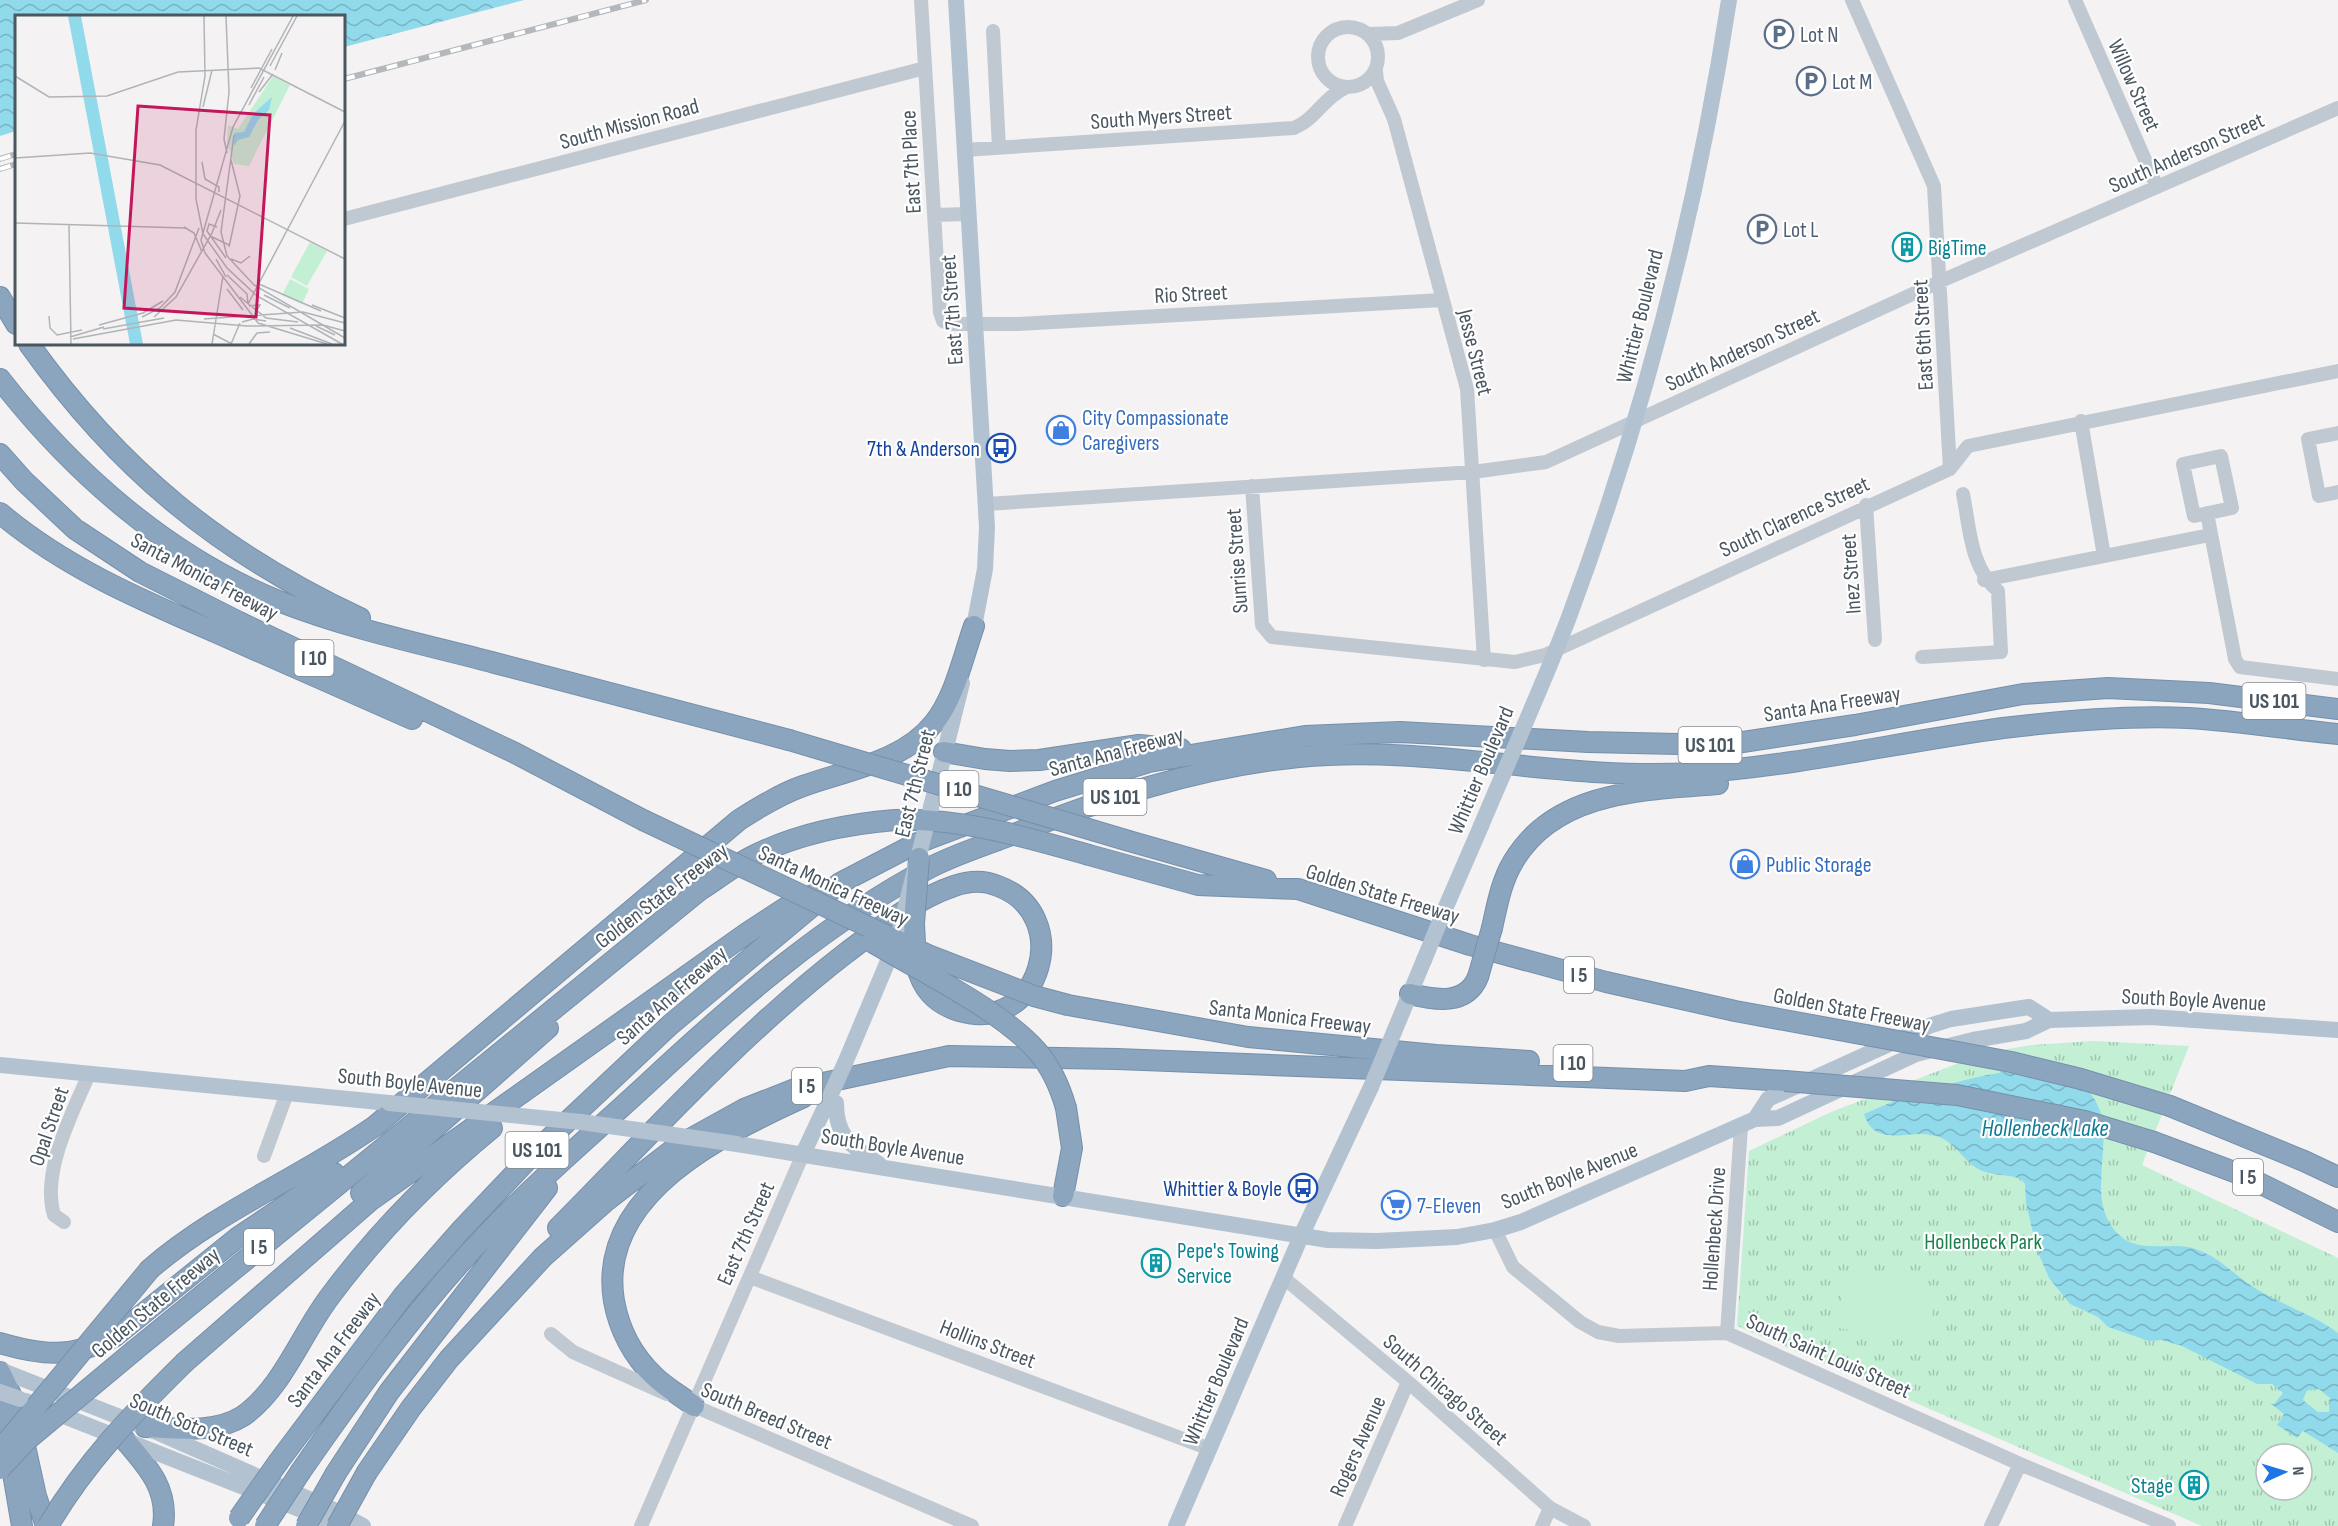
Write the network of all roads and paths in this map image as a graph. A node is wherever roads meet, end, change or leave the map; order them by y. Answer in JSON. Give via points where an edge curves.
{"nodes":[{"id":1,"x":921,"y":0,"type":"edge"},
{"id":2,"x":956,"y":0,"type":"edge"},
{"id":3,"x":1478,"y":0,"type":"edge"},
{"id":4,"x":1729,"y":0,"type":"edge"},
{"id":5,"x":1852,"y":0,"type":"edge"},
{"id":6,"x":2075,"y":0,"type":"edge"},
{"id":7,"x":993,"y":31,"type":"dead end"},
{"id":8,"x":1398,"y":33,"type":"junction"},
{"id":9,"x":1368,"y":34,"type":"junction"},
{"id":10,"x":1377,"y":65,"type":"junction"},
{"id":11,"x":926,"y":68,"type":"junction"},
{"id":12,"x":1323,"y":74,"type":"junction"},
{"id":13,"x":1359,"y":86,"type":"junction"},
{"id":14,"x":1345,"y":88,"type":"junction"},
{"id":15,"x":1385,"y":99,"type":"junction"},
{"id":16,"x":2338,"y":108,"type":"edge"},
{"id":17,"x":1318,"y":109,"type":"junction"},
{"id":18,"x":999,"y":148,"type":"junction"},
{"id":19,"x":964,"y":150,"type":"junction"},
{"id":20,"x":2157,"y":187,"type":"junction"},
{"id":21,"x":967,"y":214,"type":"junction"},
{"id":22,"x":934,"y":215,"type":"junction"},
{"id":23,"x":345,"y":219,"type":"edge"},
{"id":24,"x":1941,"y":281,"type":"junction"},
{"id":25,"x":0,"y":297,"type":"edge"},
{"id":26,"x":1442,"y":300,"type":"junction"},
{"id":27,"x":943,"y":321,"type":"joint"},
{"id":28,"x":15,"y":322,"type":"edge"},
{"id":29,"x":974,"y":326,"type":"junction"},
{"id":30,"x":29,"y":345,"type":"edge"},
{"id":31,"x":2338,"y":371,"type":"edge"},
{"id":32,"x":0,"y":379,"type":"edge"},
{"id":33,"x":2081,"y":421,"type":"junction"},
{"id":34,"x":2338,"y":433,"type":"edge"},
{"id":35,"x":0,"y":454,"type":"edge"},
{"id":36,"x":1950,"y":469,"type":"junction"},
{"id":37,"x":1473,"y":472,"type":"junction"},
{"id":38,"x":1252,"y":486,"type":"junction"},
{"id":39,"x":2338,"y":492,"type":"edge"},
{"id":40,"x":1963,"y":494,"type":"dead end"},
{"id":41,"x":986,"y":504,"type":"junction"},
{"id":42,"x":1866,"y":505,"type":"junction"},
{"id":43,"x":0,"y":513,"type":"edge"},
{"id":44,"x":2207,"y":513,"type":"junction"},
{"id":45,"x":2210,"y":535,"type":"junction"},
{"id":46,"x":2104,"y":556,"type":"junction"},
{"id":47,"x":1984,"y":580,"type":"junction"},
{"id":48,"x":974,"y":626,"type":"junction"},
{"id":49,"x":1265,"y":632,"type":"joint"},
{"id":50,"x":1875,"y":640,"type":"dead end"},
{"id":51,"x":1922,"y":657,"type":"dead end"},
{"id":52,"x":479,"y":658,"type":"junction"},
{"id":53,"x":1484,"y":660,"type":"junction"},
{"id":54,"x":2338,"y":679,"type":"edge"},
{"id":55,"x":2210,"y":693,"type":"junction"},
{"id":56,"x":2338,"y":702,"type":"edge"},
{"id":57,"x":2338,"y":709,"type":"edge"},
{"id":58,"x":2338,"y":734,"type":"edge"},
{"id":59,"x":944,"y":752,"type":"junction"},
{"id":60,"x":1208,"y":752,"type":"junction"},
{"id":61,"x":1756,"y":768,"type":"junction"},
{"id":62,"x":559,"y":778,"type":"junction"},
{"id":63,"x":919,"y":858,"type":"junction"},
{"id":64,"x":840,"y":883,"type":"junction"},
{"id":65,"x":782,"y":888,"type":"junction"},
{"id":66,"x":1298,"y":889,"type":"junction"},
{"id":67,"x":584,"y":984,"type":"junction"},
{"id":68,"x":1410,"y":994,"type":"junction"},
{"id":69,"x":2049,"y":1020,"type":"junction"},
{"id":70,"x":2338,"y":1029,"type":"edge"},
{"id":71,"x":5,"y":1066,"type":"edge"},
{"id":72,"x":843,"y":1071,"type":"junction"},
{"id":73,"x":89,"y":1074,"type":"junction"},
{"id":74,"x":1709,"y":1076,"type":"junction"},
{"id":75,"x":523,"y":1092,"type":"junction"},
{"id":76,"x":287,"y":1093,"type":"junction"},
{"id":77,"x":831,"y":1104,"type":"junction"},
{"id":78,"x":1748,"y":1123,"type":"junction"},
{"id":79,"x":580,"y":1146,"type":"junction"},
{"id":80,"x":384,"y":1147,"type":"junction"},
{"id":81,"x":803,"y":1154,"type":"junction"},
{"id":82,"x":264,"y":1156,"type":"dead end"},
{"id":83,"x":2304,"y":1161,"type":"junction"},
{"id":84,"x":883,"y":1167,"type":"junction"},
{"id":85,"x":2338,"y":1172,"type":"edge"},
{"id":86,"x":2338,"y":1177,"type":"edge"},
{"id":87,"x":1063,"y":1196,"type":"junction"},
{"id":88,"x":64,"y":1222,"type":"dead end"},
{"id":89,"x":2338,"y":1222,"type":"edge"},
{"id":90,"x":1495,"y":1230,"type":"junction"},
{"id":91,"x":1302,"y":1234,"type":"junction"},
{"id":92,"x":750,"y":1277,"type":"junction"},
{"id":93,"x":1284,"y":1278,"type":"junction"},
{"id":94,"x":505,"y":1295,"type":"junction"},
{"id":95,"x":1727,"y":1333,"type":"junction"},
{"id":96,"x":551,"y":1334,"type":"dead end"},
{"id":97,"x":7,"y":1345,"type":"edge"},
{"id":98,"x":185,"y":1362,"type":"junction"},
{"id":99,"x":5,"y":1373,"type":"edge"},
{"id":100,"x":1408,"y":1382,"type":"junction"},
{"id":101,"x":0,"y":1392,"type":"edge"},
{"id":102,"x":0,"y":1397,"type":"edge"},
{"id":103,"x":694,"y":1406,"type":"junction"},
{"id":104,"x":145,"y":1427,"type":"junction"},
{"id":105,"x":123,"y":1438,"type":"junction"},
{"id":106,"x":1210,"y":1449,"type":"junction"},
{"id":107,"x":0,"y":1450,"type":"edge"},
{"id":108,"x":2020,"y":1464,"type":"junction"},
{"id":109,"x":0,"y":1468,"type":"edge"},
{"id":110,"x":1550,"y":1508,"type":"junction"},
{"id":111,"x":237,"y":1522,"type":"edge"},
{"id":112,"x":334,"y":1525,"type":"edge"},
{"id":113,"x":22,"y":1526,"type":"edge"},
{"id":114,"x":47,"y":1526,"type":"edge"},
{"id":115,"x":163,"y":1526,"type":"edge"},
{"id":116,"x":266,"y":1526,"type":"edge"},
{"id":117,"x":306,"y":1526,"type":"edge"},
{"id":118,"x":363,"y":1526,"type":"edge"},
{"id":119,"x":641,"y":1526,"type":"edge"},
{"id":120,"x":972,"y":1526,"type":"edge"},
{"id":121,"x":1176,"y":1526,"type":"edge"},
{"id":122,"x":1345,"y":1526,"type":"edge"},
{"id":123,"x":1542,"y":1526,"type":"edge"},
{"id":124,"x":1584,"y":1526,"type":"edge"},
{"id":125,"x":1991,"y":1526,"type":"edge"},
{"id":126,"x":2169,"y":1526,"type":"edge"}],
"edges":[{"from":1,"to":11,"type":"street","name":"East 7th Place"},
{"from":2,"to":19,"type":"main road","name":"East 7th Street"},
{"from":3,"to":8,"type":"street"},
{"from":4,"to":68,"type":"main road","name":"Whittier Boulevard","bridge":true,"via":[[1714,91],[1671,289],[1625,453],[1568,619]]},
{"from":5,"to":24,"type":"street","name":"East 6th Street","via":[[1934,186]]},
{"from":6,"to":20,"type":"street","name":"Willow Street"},
{"from":7,"to":18,"type":"street"},
{"from":8,"to":9,"type":"street"},
{"from":8,"to":10,"type":"street"},
{"from":9,"to":10,"type":"street","via":[[1375,42]]},
{"from":9,"to":12,"type":"street","via":[[1349,27],[1330,33],[1319,49]]},
{"from":10,"to":13,"type":"street","via":[[1370,79]]},
{"from":10,"to":15,"type":"street","name":"Jesse Street","via":[[1377,81]]},
{"from":11,"to":22,"type":"street","name":"East 7th Place"},
{"from":11,"to":23,"type":"street","name":"South Mission Road"},
{"from":12,"to":14,"type":"street","via":[[1333,84]]},
{"from":12,"to":17,"type":"street"},
{"from":13,"to":14,"type":"street"},
{"from":13,"to":15,"type":"street"},
{"from":14,"to":17,"type":"street","name":"South Myers Street"},
{"from":15,"to":26,"type":"street","name":"Jesse Street","via":[[1394,119]]},
{"from":16,"to":20,"type":"street","name":"South Anderson Street"},
{"from":17,"to":18,"type":"street","name":"South Myers Street","via":[[1305,124],[1294,128]]},
{"from":18,"to":19,"type":"street","name":"South Myers Street"},
{"from":19,"to":21,"type":"main road","name":"East 7th Street"},
{"from":20,"to":24,"type":"street","name":"South Anderson Street"},
{"from":21,"to":22,"type":"street"},
{"from":21,"to":29,"type":"main road","name":"East 7th Street"},
{"from":22,"to":27,"type":"street","name":"East 7th Place"},
{"from":24,"to":36,"type":"street","name":"East 6th Street"},
{"from":24,"to":37,"type":"street","name":"South Anderson Street","via":[[1546,462]]},
{"from":25,"to":28,"type":"highway"},
{"from":26,"to":29,"type":"street","name":"Rio Street"},
{"from":26,"to":37,"type":"street","name":"Jesse Street","via":[[1467,388]]},
{"from":27,"to":29,"type":"street","name":"Rio Street"},
{"from":29,"to":41,"type":"main road","name":"East 7th Street"},
{"from":30,"to":52,"type":"highway","via":[[117,453],[198,524],[307,593],[373,624]]},
{"from":31,"to":33,"type":"street","name":"South Clarence Street"},
{"from":32,"to":52,"type":"highway","name":"Santa Monica Freeway","number":"I 10","via":[[80,469],[154,530],[228,576],[279,601],[370,631]]},
{"from":33,"to":36,"type":"street","name":"South Clarence Street","via":[[1968,446]]},
{"from":33,"to":46,"type":"street"},
{"from":34,"to":39,"type":"street","via":[[2308,439],[2319,496]]},
{"from":35,"to":62,"type":"highway","name":"Santa Monica Freeway","number":"I 10","via":[[75,529],[169,588],[515,753]]},
{"from":36,"to":42,"type":"street","name":"South Clarence Street"},
{"from":37,"to":38,"type":"street","name":"South Anderson Street"},
{"from":37,"to":53,"type":"street","name":"Jesse Street"},
{"from":38,"to":41,"type":"street","name":"South Anderson Street"},
{"from":38,"to":49,"type":"street","name":"Sunrise Street"},
{"from":40,"to":47,"type":"street","via":[[1976,564]]},
{"from":41,"to":48,"type":"main road","name":"East 7th Street","via":[[985,569]]},
{"from":42,"to":50,"type":"street","name":"Inez Street"},
{"from":42,"to":53,"type":"street","name":"South Clarence Street","via":[[1545,655],[1515,662]]},
{"from":43,"to":62,"type":"highway","via":[[77,568],[131,595],[513,765]]},
{"from":44,"to":44,"type":"street","via":[[2232,508],[2221,456],[2183,464],[2194,516]]},
{"from":44,"to":45,"type":"street"},
{"from":45,"to":46,"type":"street"},
{"from":45,"to":54,"type":"street","via":[[2235,659],[2240,667]]},
{"from":46,"to":47,"type":"street"},
{"from":47,"to":51,"type":"street","via":[[1998,591],[2001,652]]},
{"from":48,"to":59,"type":"main road","name":"East 7th Street"},
{"from":48,"to":107,"type":"highway","bridge":true,"via":[[948,699],[934,723],[919,738],[864,767],[778,797],[739,820],[375,1126],[340,1151],[175,1247],[150,1269]]},
{"from":49,"to":53,"type":"street","name":"South Clarence Street","via":[[1272,637]]},
{"from":52,"to":66,"type":"highway","name":"Santa Monica Freeway","number":"I 10","bridge":true,"via":[[789,740]]},
{"from":55,"to":56,"type":"highway"},
{"from":55,"to":57,"type":"highway","name":"Santa Ana Freeway","number":"US 101"},
{"from":55,"to":60,"type":"highway","name":"Santa Ana Freeway","number":"US 101","via":[[2108,688],[2023,694],[1723,745],[1400,732],[1305,736]]},
{"from":58,"to":61,"type":"highway","name":"Santa Ana Freeway","number":"US 101","via":[[2187,718],[2108,719],[2006,728]]},
{"from":59,"to":60,"type":"highway","via":[[1010,760],[1048,759],[1138,745]]},
{"from":59,"to":63,"type":"main road","name":"East 7th Street","bridge":true},
{"from":60,"to":64,"type":"highway","name":"Santa Ana Freeway","number":"US 101","via":[[1149,762],[1054,791],[915,844]]},
{"from":61,"to":68,"type":"highway","bridge":true,"via":[[1724,784],[1624,793],[1570,811],[1544,828],[1520,852],[1505,880],[1471,990],[1461,996],[1437,999]]},
{"from":61,"to":79,"type":"highway","name":"Santa Ana Freeway","number":"US 101","via":[[1619,773],[1425,756],[1343,754],[1242,766],[1096,803],[936,864],[870,904],[755,988]]},
{"from":62,"to":65,"type":"highway","name":"Santa Monica Freeway","number":"I 10","bridge":true},
{"from":63,"to":72,"type":"main road","name":"East 7th Street","bridge":true,"via":[[899,933]]},
{"from":63,"to":94,"type":"highway","bridge":true,"via":[[914,924],[920,982],[943,1004],[974,1014],[998,1013],[1022,997],[1042,956],[1039,927],[1032,912],[1009,890],[975,881],[954,886],[892,920],[808,982],[767,1018],[525,1262]]},
{"from":64,"to":75,"type":"highway","via":[[793,903],[747,933]]},
{"from":64,"to":111,"type":"highway","name":"Santa Ana Freeway","number":"US 101","bridge":true,"via":[[670,1024],[536,1151],[462,1229],[403,1296]]},
{"from":65,"to":74,"type":"highway","name":"Santa Monica Freeway","number":"I 10","bridge":true,"via":[[980,978],[1068,1005],[1248,1037],[1436,1055],[1684,1070]]},
{"from":65,"to":87,"type":"highway","bridge":true,"via":[[1006,1023],[1036,1051],[1060,1088],[1066,1108],[1072,1148]]},
{"from":66,"to":67,"type":"highway","name":"Golden State Freeway","number":"I 5","bridge":true,"via":[[1198,885],[991,829],[950,822],[895,820],[844,826],[806,835],[751,857],[700,890]]},
{"from":66,"to":83,"type":"highway","name":"Golden State Freeway","number":"I 5","bridge":true,"via":[[1470,945],[1606,982],[2081,1078],[2170,1106]]},
{"from":67,"to":80,"type":"highway","name":"Golden State Freeway","number":"I 5"},
{"from":67,"to":98,"type":"highway","via":[[547,1030],[297,1251]]},
{"from":68,"to":91,"type":"main road","name":"Whittier Boulevard","bridge":true},
{"from":69,"to":70,"type":"main road","name":"South Boyle Avenue","via":[[2151,1017]]},
{"from":69,"to":78,"type":"main road","name":"South Boyle Avenue","via":[[2026,1031],[1917,1054],[1778,1118]]},
{"from":69,"to":78,"type":"main road","name":"South Boyle Avenue","via":[[2029,1007],[1929,1026],[1768,1099]]},
{"from":71,"to":73,"type":"main road","name":"South Boyle Avenue"},
{"from":72,"to":74,"type":"highway","number":"I 5","via":[[949,1056],[993,1056],[1684,1081]]},
{"from":72,"to":77,"type":"main road","name":"East 7th Street","bridge":true},
{"from":72,"to":94,"type":"highway","number":"I 5","via":[[761,1101],[679,1145],[606,1201]]},
{"from":72,"to":103,"type":"highway","via":[[693,1157],[648,1196],[623,1231],[612,1267],[619,1322],[636,1356],[654,1377]]},
{"from":73,"to":76,"type":"main road","name":"South Boyle Avenue"},
{"from":73,"to":88,"type":"street","name":"Opal Street","via":[[62,1141],[50,1186],[54,1215]]},
{"from":74,"to":89,"type":"highway","number":"I 5","bridge":true,"via":[[1957,1095],[2085,1121],[2245,1176]]},
{"from":75,"to":98,"type":"highway","via":[[371,1200]]},
{"from":75,"to":104,"type":"highway","via":[[492,1128],[398,1212],[360,1256],[255,1406],[230,1422],[213,1427]]},
{"from":76,"to":81,"type":"main road","name":"South Boyle Avenue","bridge":true,"via":[[590,1123]]},
{"from":76,"to":82,"type":"street"},
{"from":77,"to":81,"type":"main road","name":"East 7th Street"},
{"from":77,"to":84,"type":"main road","via":[[844,1137]]},
{"from":78,"to":90,"type":"main road","name":"South Boyle Avenue"},
{"from":78,"to":95,"type":"street","name":"Hollenbeck Drive"},
{"from":79,"to":116,"type":"highway","name":"Santa Ana Freeway","number":"US 101","bridge":true,"via":[[507,1214],[436,1291],[372,1371]]},
{"from":79,"to":117,"type":"highway","bridge":true,"via":[[389,1392]]},
{"from":80,"to":97,"type":"highway","via":[[362,1154],[237,1238],[114,1337],[61,1354]]},
{"from":80,"to":109,"type":"highway","name":"Golden State Freeway","number":"I 5","bridge":true,"via":[[27,1440]]},
{"from":81,"to":84,"type":"main road","name":"South Boyle Avenue"},
{"from":81,"to":92,"type":"street","name":"East 7th Street"},
{"from":83,"to":85,"type":"highway"},
{"from":83,"to":86,"type":"highway","name":"Golden State Freeway","number":"I 5"},
{"from":84,"to":87,"type":"main road","name":"South Boyle Avenue"},
{"from":87,"to":91,"type":"main road","name":"South Boyle Avenue"},
{"from":90,"to":91,"type":"main road","name":"South Boyle Avenue","via":[[1457,1237],[1377,1241],[1328,1240]]},
{"from":90,"to":95,"type":"street","name":"South Saint Louis Street","via":[[1513,1266],[1580,1322],[1598,1332],[1619,1336]]},
{"from":91,"to":93,"type":"main road","name":"Whittier Boulevard"},
{"from":92,"to":103,"type":"street","name":"East 7th Street"},
{"from":92,"to":106,"type":"street","name":"Hollins Street"},
{"from":93,"to":100,"type":"street","name":"South Chicago Street"},
{"from":93,"to":106,"type":"main road","name":"Whittier Boulevard"},
{"from":94,"to":112,"type":"highway","number":"I 5","bridge":true,"via":[[411,1408]]},
{"from":95,"to":108,"type":"street","name":"South Saint Louis Street"},
{"from":96,"to":103,"type":"street","name":"South Breed Street","via":[[573,1352]]},
{"from":98,"to":114,"type":"highway","bridge":true,"via":[[130,1415],[96,1455]]},
{"from":99,"to":104,"type":"main road","name":"South Soto Street"},
{"from":99,"to":114,"type":"highway"},
{"from":100,"to":110,"type":"street","name":"South Chicago Street"},
{"from":100,"to":122,"type":"street","name":"Rogers Avenue"},
{"from":101,"to":105,"type":"main road","name":"South Soto Street","bridge":true},
{"from":102,"to":113,"type":"highway"},
{"from":103,"to":119,"type":"street","name":"East 7th Street"},
{"from":103,"to":120,"type":"street","name":"South Breed Street"},
{"from":104,"to":118,"type":"main road","name":"South Soto Street"},
{"from":105,"to":112,"type":"main road","name":"South Soto Street"},
{"from":105,"to":115,"type":"highway","via":[[159,1485],[164,1500]]},
{"from":106,"to":121,"type":"main road","name":"Whittier Boulevard"},
{"from":108,"to":125,"type":"street"},
{"from":108,"to":126,"type":"street","name":"South Saint Louis Street"},
{"from":110,"to":123,"type":"street"},
{"from":110,"to":124,"type":"street","name":"South Chicago Street"}]}
